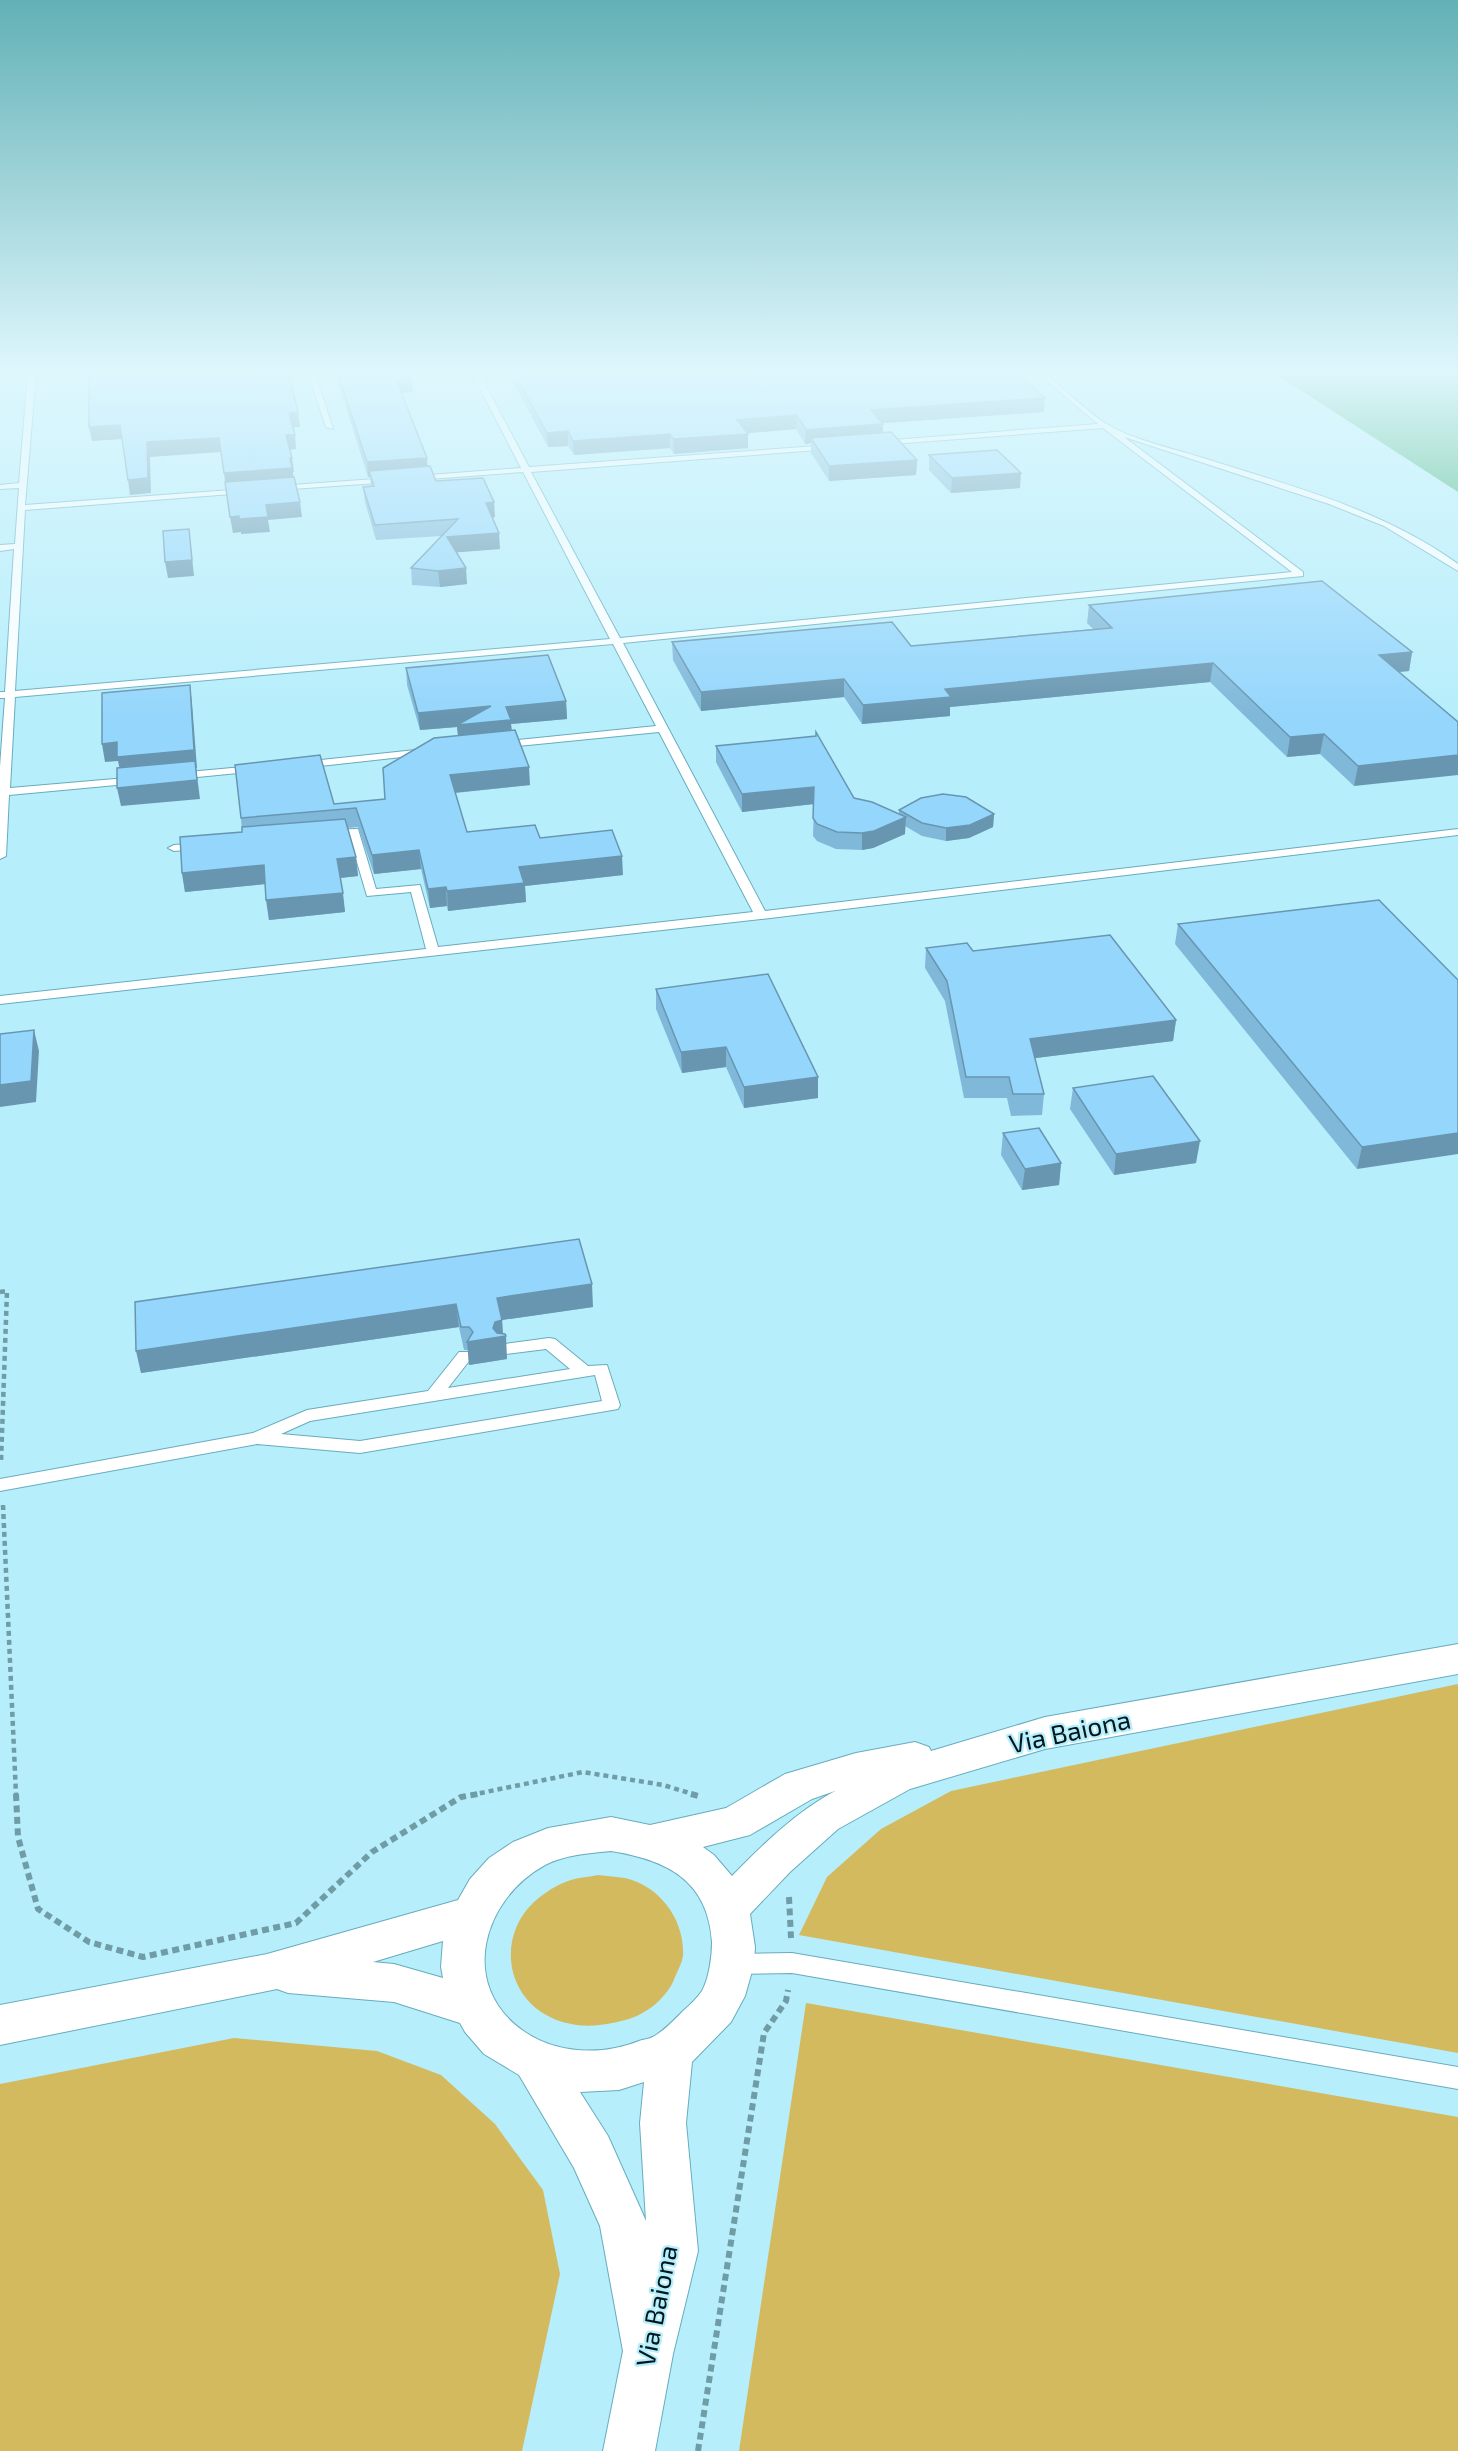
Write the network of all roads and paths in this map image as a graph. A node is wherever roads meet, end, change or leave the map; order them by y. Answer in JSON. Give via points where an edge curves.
{"nodes":[{"id":1,"x":24,"y":487,"type":"edge"},
{"id":2,"x":289,"y":487,"type":"edge"},
{"id":3,"x":537,"y":487,"type":"edge"},
{"id":4,"x":1186,"y":487,"type":"edge"},
{"id":5,"x":1286,"y":487,"type":"edge"},
{"id":6,"x":268,"y":489,"type":"edge"},
{"id":7,"x":256,"y":490,"type":"edge"},
{"id":8,"x":21,"y":508,"type":"junction"},
{"id":9,"x":18,"y":546,"type":"junction"},
{"id":10,"x":0,"y":548,"type":"edge"},
{"id":11,"x":1458,"y":568,"type":"edge"},
{"id":12,"x":618,"y":640,"type":"junction"},
{"id":13,"x":5,"y":695,"type":"edge"},
{"id":14,"x":663,"y":728,"type":"junction"},
{"id":15,"x":487,"y":746,"type":"edge"},
{"id":16,"x":440,"y":751,"type":"edge"},
{"id":17,"x":287,"y":766,"type":"edge"},
{"id":18,"x":264,"y":768,"type":"edge"},
{"id":19,"x":169,"y":777,"type":"edge"},
{"id":20,"x":146,"y":779,"type":"edge"},
{"id":21,"x":4,"y":792,"type":"junction"},
{"id":22,"x":1458,"y":831,"type":"edge"},
{"id":23,"x":320,"y":834,"type":"edge"},
{"id":24,"x":219,"y":844,"type":"edge"},
{"id":25,"x":174,"y":848,"type":"dead end"},
{"id":26,"x":0,"y":856,"type":"edge"},
{"id":27,"x":761,"y":915,"type":"junction"},
{"id":28,"x":433,"y":952,"type":"junction"},
{"id":29,"x":0,"y":1000,"type":"edge"},
{"id":30,"x":0,"y":1293,"type":"edge"},
{"id":31,"x":505,"y":1349,"type":"edge"},
{"id":32,"x":465,"y":1356,"type":"dead end"},
{"id":33,"x":585,"y":1372,"type":"junction"},
{"id":34,"x":433,"y":1396,"type":"junction"},
{"id":35,"x":257,"y":1438,"type":"junction"},
{"id":36,"x":1,"y":1484,"type":"edge"},
{"id":37,"x":1458,"y":1659,"type":"edge"},
{"id":38,"x":1045,"y":1733,"type":"junction"},
{"id":39,"x":735,"y":1823,"type":"junction"},
{"id":40,"x":653,"y":1841,"type":"junction"},
{"id":41,"x":775,"y":1860,"type":"junction"},
{"id":42,"x":728,"y":1908,"type":"junction"},
{"id":43,"x":471,"y":1915,"type":"junction"},
{"id":44,"x":792,"y":1963,"type":"junction"},
{"id":45,"x":734,"y":1964,"type":"junction"},
{"id":46,"x":267,"y":1973,"type":"junction"},
{"id":47,"x":473,"y":2007,"type":"junction"},
{"id":48,"x":0,"y":2025,"type":"edge"},
{"id":49,"x":670,"y":2052,"type":"junction"},
{"id":50,"x":535,"y":2061,"type":"junction"},
{"id":51,"x":1458,"y":2078,"type":"edge"},
{"id":52,"x":648,"y":2354,"type":"junction"},
{"id":53,"x":629,"y":2451,"type":"edge"},
{"id":54,"x":698,"y":2451,"type":"edge"}],
"edges":[{"from":1,"to":8,"type":"lane"},
{"from":2,"to":6,"type":"lane"},
{"from":3,"to":12,"type":"lane"},
{"from":4,"to":12,"type":"lane","via":[[1300,574]]},
{"from":5,"to":11,"type":"lane","via":[[1387,524]]},
{"from":7,"to":8,"type":"lane"},
{"from":8,"to":9,"type":"lane"},
{"from":9,"to":10,"type":"lane"},
{"from":9,"to":13,"type":"lane"},
{"from":12,"to":13,"type":"lane"},
{"from":12,"to":14,"type":"lane"},
{"from":13,"to":21,"type":"lane"},
{"from":14,"to":15,"type":"lane"},
{"from":14,"to":27,"type":"lane"},
{"from":16,"to":17,"type":"lane"},
{"from":18,"to":19,"type":"lane"},
{"from":20,"to":21,"type":"lane"},
{"from":21,"to":26,"type":"lane"},
{"from":22,"to":27,"type":"lane"},
{"from":23,"to":28,"type":"lane","via":[[354,831],[371,894],[416,888]]},
{"from":24,"to":25,"type":"lane"},
{"from":27,"to":28,"type":"lane"},
{"from":28,"to":29,"type":"lane"},
{"from":30,"to":36,"type":"path","via":[[7,1292]]},
{"from":31,"to":33,"type":"lane","via":[[549,1343]]},
{"from":32,"to":34,"type":"lane"},
{"from":33,"to":34,"type":"lane"},
{"from":33,"to":35,"type":"lane","via":[[601,1369],[612,1406],[360,1447]]},
{"from":34,"to":35,"type":"lane","via":[[307,1416]]},
{"from":35,"to":36,"type":"lane"},
{"from":36,"to":39,"type":"path","via":[[18,1837],[38,1910],[89,1942],[142,1957],[296,1923],[372,1852],[460,1797],[583,1772],[699,1794]]},
{"from":37,"to":38,"type":"street","name":"Via Baiona"},
{"from":38,"to":39,"type":"street","via":[[856,1769],[799,1786]]},
{"from":38,"to":41,"type":"street","name":"Via Baiona","via":[[898,1777],[824,1817]]},
{"from":39,"to":40,"type":"street"},
{"from":40,"to":42,"type":"street","via":[[684,1857],[710,1879]]},
{"from":40,"to":43,"type":"street","via":[[611,1834],[567,1839],[527,1855],[493,1881]]},
{"from":41,"to":42,"type":"street","name":"Via Baiona"},
{"from":41,"to":44,"type":"path","via":[[789,1898]]},
{"from":42,"to":45,"type":"street","via":[[735,1935]]},
{"from":43,"to":46,"type":"street"},
{"from":43,"to":47,"type":"street","via":[[462,1946],[463,1978]]},
{"from":44,"to":45,"type":"lane"},
{"from":44,"to":51,"type":"lane"},
{"from":44,"to":54,"type":"path","via":[[786,2001],[764,2033]]},
{"from":45,"to":49,"type":"street","via":[[720,2003]]},
{"from":46,"to":47,"type":"street","via":[[394,1983]]},
{"from":46,"to":48,"type":"street"},
{"from":47,"to":50,"type":"street","via":[[489,2030],[510,2048]]},
{"from":49,"to":50,"type":"street","via":[[616,2070],[575,2072]]},
{"from":49,"to":52,"type":"street","name":"Via Baiona","via":[[663,2122],[673,2251]]},
{"from":50,"to":52,"type":"street","via":[[591,2152],[624,2225]]},
{"from":52,"to":53,"type":"street","name":"Via Baiona"}]}
